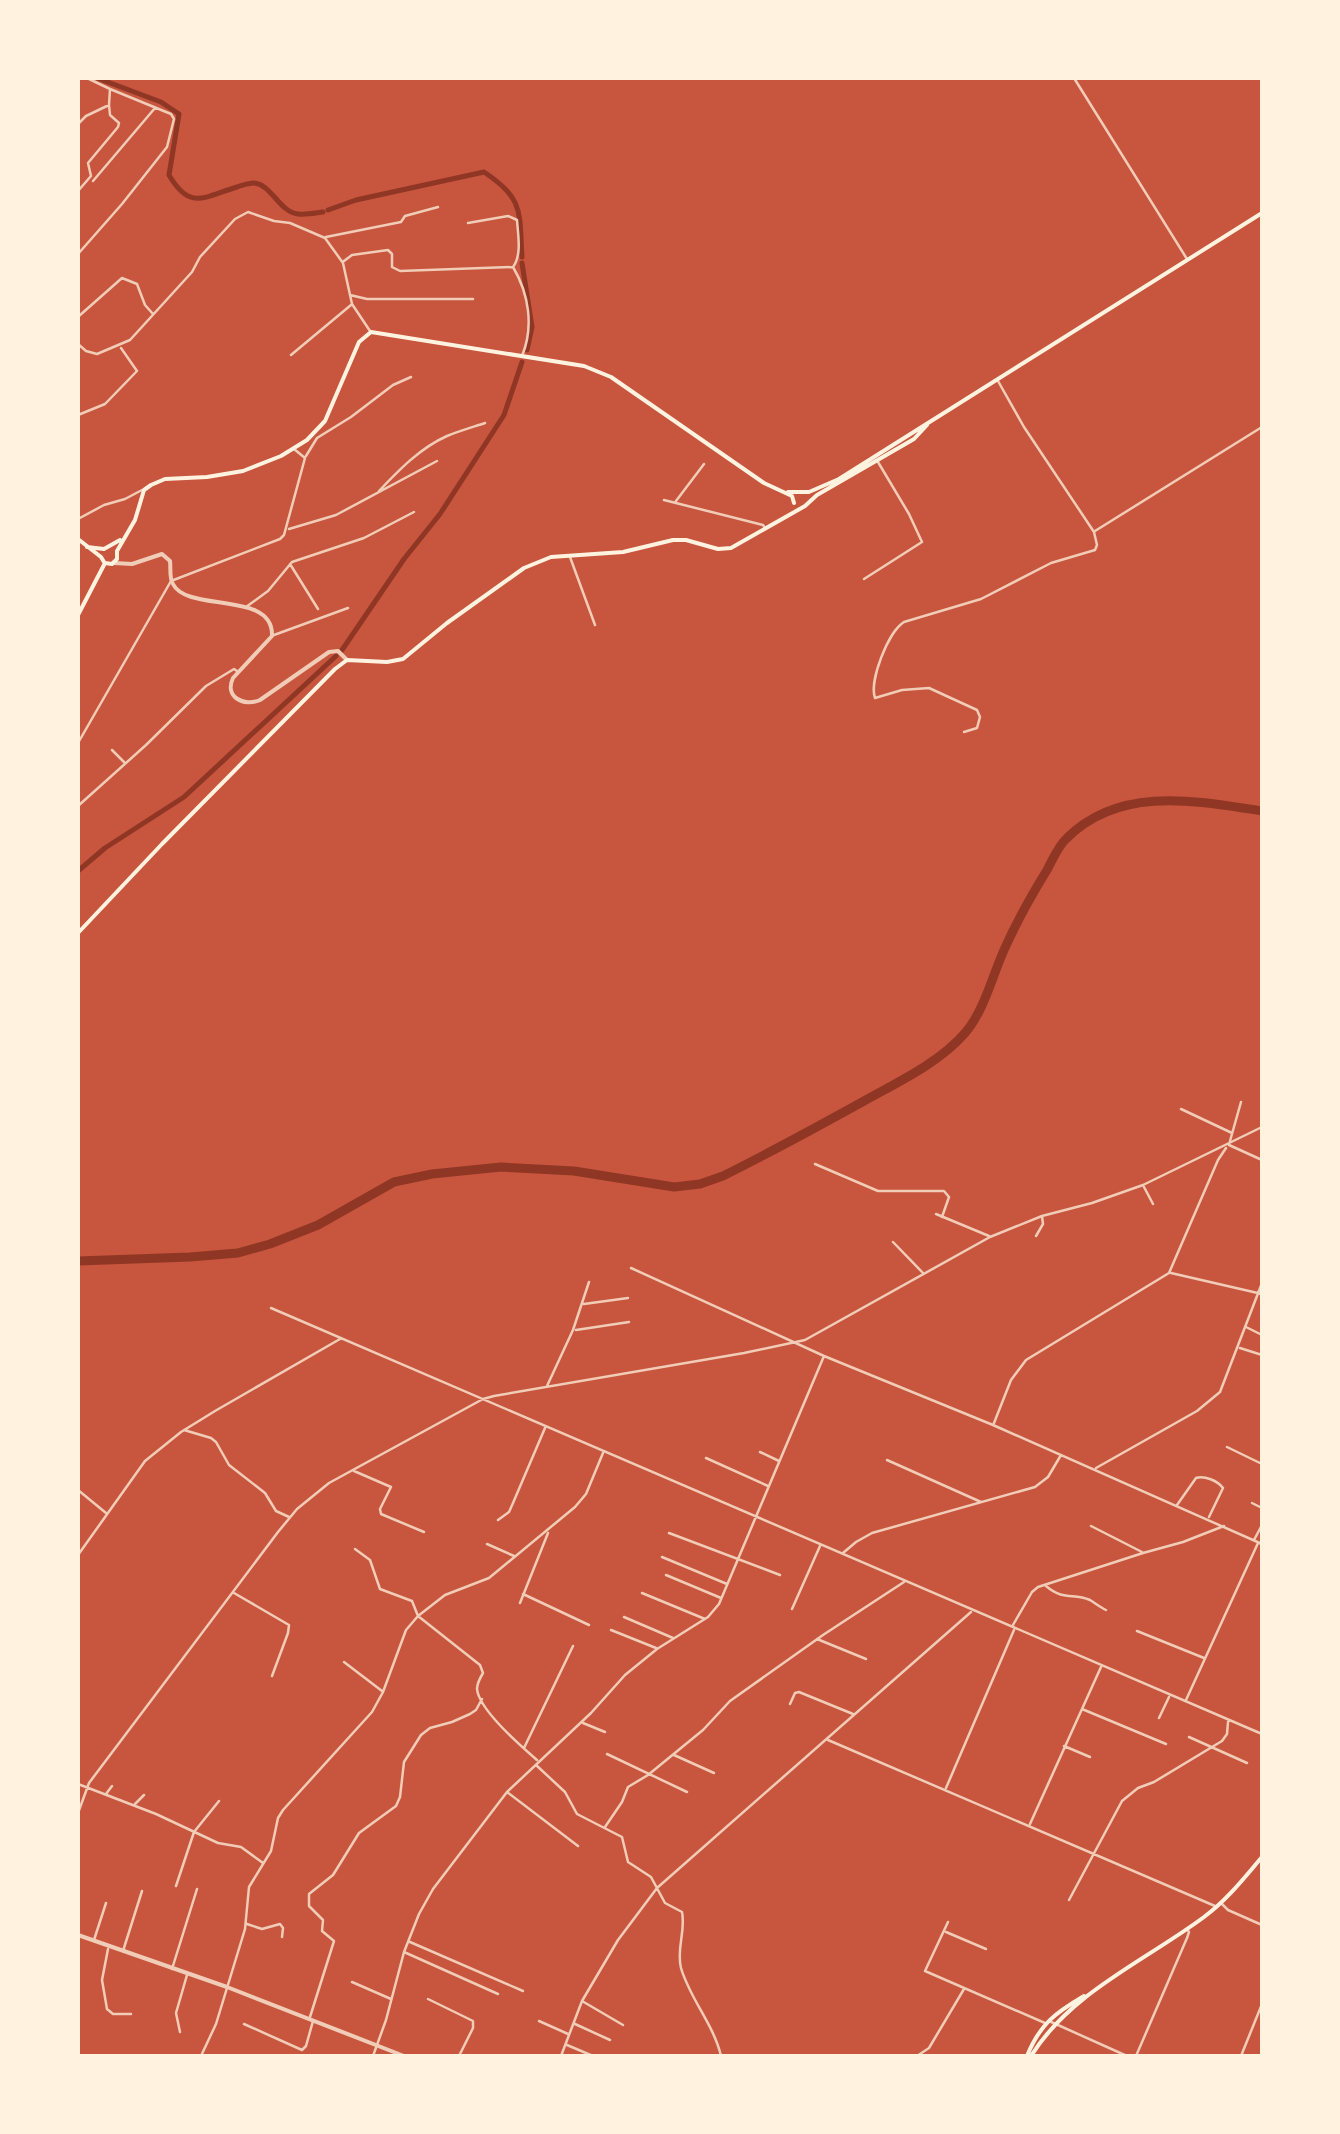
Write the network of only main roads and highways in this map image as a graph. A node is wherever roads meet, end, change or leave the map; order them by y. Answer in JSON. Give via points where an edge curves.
{"nodes":[{"id":1,"x":1262,"y":213,"type":"edge"},
{"id":2,"x":927,"y":425,"type":"junction"},
{"id":3,"x":807,"y":492,"type":"junction"},
{"id":4,"x":795,"y":498,"type":"junction"},
{"id":5,"x":810,"y":500,"type":"junction"},
{"id":6,"x":802,"y":507,"type":"junction"},
{"id":7,"x":791,"y":513,"type":"junction"},
{"id":8,"x":123,"y":537,"type":"junction"},
{"id":9,"x":78,"y":539,"type":"edge"},
{"id":10,"x":87,"y":547,"type":"junction"},
{"id":11,"x":107,"y":548,"type":"junction"},
{"id":12,"x":101,"y":557,"type":"junction"},
{"id":13,"x":116,"y":557,"type":"junction"},
{"id":14,"x":105,"y":563,"type":"junction"},
{"id":15,"x":78,"y":615,"type":"edge"},
{"id":16,"x":78,"y":933,"type":"edge"},
{"id":17,"x":1262,"y":1857,"type":"edge"},
{"id":18,"x":1097,"y":1989,"type":"junction"},
{"id":19,"x":1030,"y":2055,"type":"edge"}],
"edges":[{"from":1,"to":2,"type":"main road"},
{"from":2,"to":3,"type":"main road"},
{"from":2,"to":5,"type":"main road"},
{"from":3,"to":4,"type":"main road"},
{"from":3,"to":5,"type":"main road"},
{"from":4,"to":6,"type":"main road"},
{"from":4,"to":7,"type":"main road"},
{"from":4,"to":8,"type":"main road","via":[[584,366],[371,332],[359,342],[325,421],[307,440],[264,464],[206,478],[165,479],[144,490]]},
{"from":5,"to":6,"type":"main road"},
{"from":6,"to":7,"type":"main road"},
{"from":7,"to":16,"type":"main road","via":[[725,549],[673,540],[540,560],[403,659],[347,660]]},
{"from":8,"to":11,"type":"main road"},
{"from":8,"to":13,"type":"main road"},
{"from":9,"to":10,"type":"main road"},
{"from":10,"to":11,"type":"main road"},
{"from":10,"to":12,"type":"main road"},
{"from":11,"to":12,"type":"main road"},
{"from":11,"to":13,"type":"main road"},
{"from":12,"to":14,"type":"main road"},
{"from":13,"to":14,"type":"main road"},
{"from":14,"to":15,"type":"main road"},
{"from":17,"to":18,"type":"main road","via":[[1219,1905]]},
{"from":18,"to":19,"type":"main road"},
{"from":18,"to":19,"type":"main road","via":[[1046,2022]]}]}
